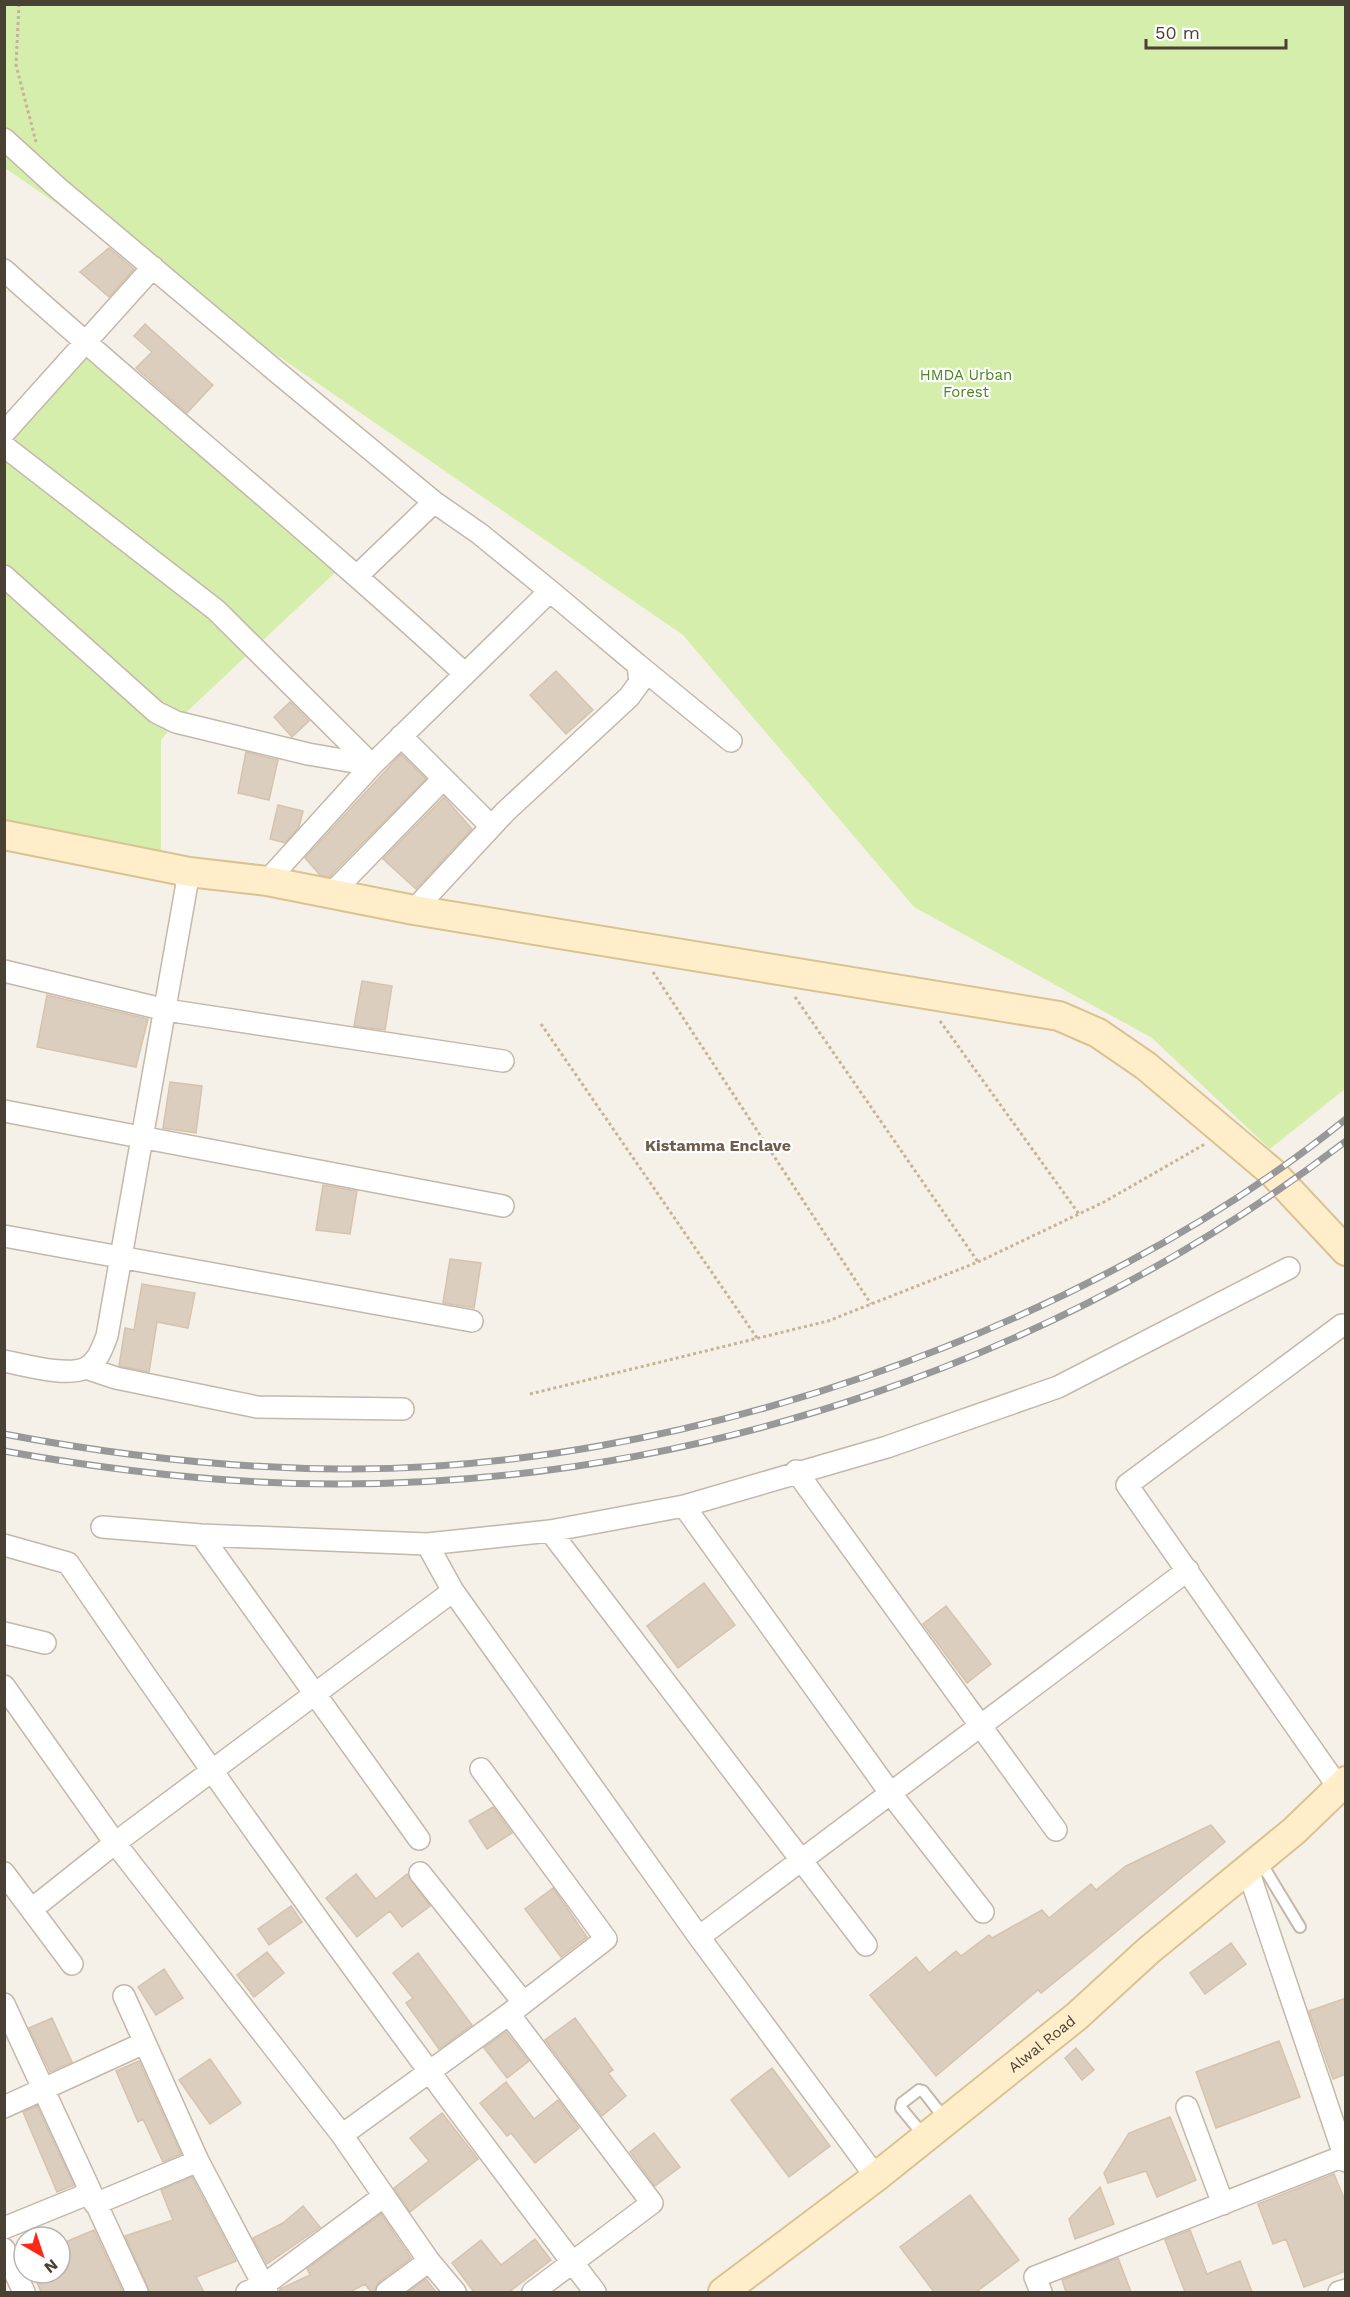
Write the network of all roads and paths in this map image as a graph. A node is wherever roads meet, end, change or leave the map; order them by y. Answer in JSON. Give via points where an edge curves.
{"nodes":[{"id":1,"x":20,"y":4,"type":"edge"},
{"id":2,"x":4,"y":139,"type":"edge"},
{"id":3,"x":43,"y":173,"type":"junction"},
{"id":4,"x":153,"y":267,"type":"junction"},
{"id":5,"x":4,"y":270,"type":"edge"},
{"id":6,"x":85,"y":343,"type":"junction"},
{"id":7,"x":4,"y":433,"type":"edge"},
{"id":8,"x":4,"y":446,"type":"edge"},
{"id":9,"x":434,"y":502,"type":"junction"},
{"id":10,"x":358,"y":575,"type":"junction"},
{"id":11,"x":4,"y":576,"type":"edge"},
{"id":12,"x":550,"y":591,"type":"junction"},
{"id":13,"x":638,"y":665,"type":"junction"},
{"id":14,"x":465,"y":674,"type":"junction"},
{"id":15,"x":400,"y":736,"type":"junction"},
{"id":16,"x":731,"y":741,"type":"dead end"},
{"id":17,"x":372,"y":765,"type":"junction"},
{"id":18,"x":443,"y":779,"type":"junction"},
{"id":19,"x":491,"y":826,"type":"junction"},
{"id":20,"x":4,"y":835,"type":"edge"},
{"id":21,"x":189,"y":872,"type":"junction"},
{"id":22,"x":267,"y":881,"type":"junction"},
{"id":23,"x":331,"y":894,"type":"junction"},
{"id":24,"x":414,"y":910,"type":"junction"},
{"id":25,"x":635,"y":945,"type":"junction"},
{"id":26,"x":777,"y":970,"type":"junction"},
{"id":27,"x":4,"y":971,"type":"edge"},
{"id":28,"x":166,"y":1010,"type":"junction"},
{"id":29,"x":940,"y":1020,"type":"dead end"},
{"id":30,"x":541,"y":1024,"type":"dead end"},
{"id":31,"x":503,"y":1061,"type":"dead end"},
{"id":32,"x":4,"y":1111,"type":"edge"},
{"id":33,"x":1226,"y":1133,"type":"junction"},
{"id":34,"x":142,"y":1136,"type":"junction"},
{"id":35,"x":502,"y":1206,"type":"dead end"},
{"id":36,"x":1079,"y":1214,"type":"junction"},
{"id":37,"x":4,"y":1236,"type":"edge"},
{"id":38,"x":1346,"y":1251,"type":"edge"},
{"id":39,"x":120,"y":1255,"type":"junction"},
{"id":40,"x":978,"y":1262,"type":"junction"},
{"id":41,"x":1289,"y":1268,"type":"dead end"},
{"id":42,"x":872,"y":1304,"type":"junction"},
{"id":43,"x":472,"y":1321,"type":"dead end"},
{"id":44,"x":1342,"y":1326,"type":"dead end"},
{"id":45,"x":757,"y":1338,"type":"junction"},
{"id":46,"x":4,"y":1361,"type":"edge"},
{"id":47,"x":86,"y":1368,"type":"junction"},
{"id":48,"x":530,"y":1394,"type":"dead end"},
{"id":49,"x":403,"y":1409,"type":"dead end"},
{"id":50,"x":796,"y":1472,"type":"junction"},
{"id":51,"x":684,"y":1506,"type":"junction"},
{"id":52,"x":102,"y":1527,"type":"dead end"},
{"id":53,"x":550,"y":1531,"type":"junction"},
{"id":54,"x":201,"y":1535,"type":"junction"},
{"id":55,"x":427,"y":1544,"type":"junction"},
{"id":56,"x":4,"y":1545,"type":"edge"},
{"id":57,"x":1188,"y":1570,"type":"junction"},
{"id":58,"x":453,"y":1591,"type":"junction"},
{"id":59,"x":4,"y":1633,"type":"edge"},
{"id":60,"x":45,"y":1643,"type":"dead end"},
{"id":61,"x":4,"y":1686,"type":"edge"},
{"id":62,"x":315,"y":1696,"type":"junction"},
{"id":63,"x":980,"y":1726,"type":"junction"},
{"id":64,"x":481,"y":1769,"type":"dead end"},
{"id":65,"x":210,"y":1771,"type":"junction"},
{"id":66,"x":1342,"y":1784,"type":"edge"},
{"id":67,"x":891,"y":1794,"type":"junction"},
{"id":68,"x":1056,"y":1830,"type":"dead end"},
{"id":69,"x":419,"y":1839,"type":"dead end"},
{"id":70,"x":115,"y":1843,"type":"junction"},
{"id":71,"x":801,"y":1862,"type":"junction"},
{"id":72,"x":1254,"y":1865,"type":"junction"},
{"id":73,"x":4,"y":1873,"type":"edge"},
{"id":74,"x":420,"y":1873,"type":"dead end"},
{"id":75,"x":32,"y":1909,"type":"junction"},
{"id":76,"x":983,"y":1912,"type":"dead end"},
{"id":77,"x":1300,"y":1927,"type":"dead end"},
{"id":78,"x":699,"y":1937,"type":"junction"},
{"id":79,"x":866,"y":1945,"type":"dead end"},
{"id":80,"x":72,"y":1964,"type":"dead end"},
{"id":81,"x":124,"y":1996,"type":"dead end"},
{"id":82,"x":4,"y":2004,"type":"edge"},
{"id":83,"x":516,"y":2008,"type":"junction"},
{"id":84,"x":144,"y":2043,"type":"junction"},
{"id":85,"x":427,"y":2072,"type":"junction"},
{"id":86,"x":44,"y":2090,"type":"junction"},
{"id":87,"x":4,"y":2107,"type":"edge"},
{"id":88,"x":1187,"y":2107,"type":"dead end"},
{"id":89,"x":342,"y":2135,"type":"junction"},
{"id":90,"x":1345,"y":2158,"type":"edge"},
{"id":91,"x":198,"y":2161,"type":"junction"},
{"id":92,"x":876,"y":2176,"type":"junction"},
{"id":93,"x":384,"y":2196,"type":"junction"},
{"id":94,"x":92,"y":2199,"type":"junction"},
{"id":95,"x":1223,"y":2204,"type":"junction"},
{"id":96,"x":4,"y":2228,"type":"edge"},
{"id":97,"x":4,"y":2249,"type":"edge"},
{"id":98,"x":429,"y":2261,"type":"junction"},
{"id":99,"x":572,"y":2262,"type":"junction"},
{"id":100,"x":259,"y":2290,"type":"edge"},
{"id":101,"x":1346,"y":2290,"type":"edge"},
{"id":102,"x":24,"y":2292,"type":"edge"},
{"id":103,"x":137,"y":2292,"type":"edge"},
{"id":104,"x":387,"y":2292,"type":"edge"},
{"id":105,"x":455,"y":2292,"type":"edge"},
{"id":106,"x":533,"y":2292,"type":"edge"},
{"id":107,"x":595,"y":2292,"type":"edge"},
{"id":108,"x":723,"y":2292,"type":"edge"},
{"id":109,"x":1041,"y":2292,"type":"edge"},
{"id":110,"x":1340,"y":2292,"type":"edge"}],
"edges":[{"from":1,"to":3,"type":"path","via":[[16,65]]},
{"from":2,"to":3,"type":"street"},
{"from":3,"to":4,"type":"street"},
{"from":4,"to":6,"type":"street"},
{"from":4,"to":9,"type":"street"},
{"from":5,"to":6,"type":"street"},
{"from":6,"to":7,"type":"street"},
{"from":6,"to":10,"type":"street"},
{"from":8,"to":17,"type":"street","via":[[216,610]]},
{"from":9,"to":10,"type":"street"},
{"from":9,"to":12,"type":"street"},
{"from":10,"to":14,"type":"street"},
{"from":11,"to":17,"type":"street","via":[[156,712],[176,722]]},
{"from":12,"to":13,"type":"street"},
{"from":12,"to":14,"type":"street"},
{"from":13,"to":16,"type":"street"},
{"from":13,"to":19,"type":"street","via":[[640,682],[629,697]]},
{"from":14,"to":15,"type":"street"},
{"from":15,"to":17,"type":"street"},
{"from":15,"to":18,"type":"street"},
{"from":17,"to":22,"type":"street"},
{"from":18,"to":19,"type":"street"},
{"from":18,"to":23,"type":"street"},
{"from":19,"to":24,"type":"street"},
{"from":20,"to":21,"type":"street"},
{"from":21,"to":22,"type":"street"},
{"from":21,"to":28,"type":"street"},
{"from":22,"to":23,"type":"street"},
{"from":23,"to":24,"type":"street"},
{"from":24,"to":25,"type":"street"},
{"from":25,"to":26,"type":"street"},
{"from":25,"to":42,"type":"path"},
{"from":26,"to":33,"type":"street","via":[[1059,1016],[1098,1033],[1127,1052]]},
{"from":26,"to":40,"type":"path"},
{"from":27,"to":28,"type":"street"},
{"from":28,"to":31,"type":"street"},
{"from":28,"to":34,"type":"street"},
{"from":29,"to":36,"type":"path"},
{"from":30,"to":45,"type":"path"},
{"from":32,"to":34,"type":"street"},
{"from":33,"to":36,"type":"path"},
{"from":33,"to":38,"type":"street","via":[[1273,1173]]},
{"from":34,"to":35,"type":"street"},
{"from":34,"to":39,"type":"street"},
{"from":36,"to":40,"type":"path"},
{"from":37,"to":39,"type":"street"},
{"from":39,"to":43,"type":"street"},
{"from":39,"to":47,"type":"street","via":[[107,1336],[98,1357]]},
{"from":40,"to":42,"type":"path"},
{"from":41,"to":50,"type":"street","via":[[1058,1387],[887,1447]]},
{"from":42,"to":45,"type":"path","via":[[828,1321]]},
{"from":44,"to":57,"type":"street","via":[[1127,1485]]},
{"from":45,"to":48,"type":"path"},
{"from":46,"to":47,"type":"street","via":[[70,1371]]},
{"from":47,"to":49,"type":"street","via":[[116,1378],[257,1407]]},
{"from":50,"to":51,"type":"street"},
{"from":50,"to":63,"type":"street"},
{"from":51,"to":53,"type":"street"},
{"from":51,"to":67,"type":"street"},
{"from":52,"to":54,"type":"street"},
{"from":53,"to":55,"type":"street"},
{"from":53,"to":71,"type":"street"},
{"from":54,"to":55,"type":"street"},
{"from":54,"to":62,"type":"street"},
{"from":55,"to":58,"type":"street"},
{"from":56,"to":65,"type":"street","via":[[68,1563]]},
{"from":57,"to":63,"type":"street"},
{"from":57,"to":66,"type":"street"},
{"from":58,"to":62,"type":"street"},
{"from":58,"to":78,"type":"street"},
{"from":59,"to":60,"type":"street"},
{"from":61,"to":70,"type":"street"},
{"from":62,"to":65,"type":"street"},
{"from":62,"to":69,"type":"street"},
{"from":63,"to":67,"type":"street"},
{"from":63,"to":68,"type":"street"},
{"from":64,"to":83,"type":"street","via":[[606,1939]]},
{"from":65,"to":70,"type":"street"},
{"from":65,"to":85,"type":"street"},
{"from":66,"to":72,"type":"street","name":"Alwal Road"},
{"from":67,"to":71,"type":"street"},
{"from":67,"to":76,"type":"street"},
{"from":70,"to":75,"type":"street"},
{"from":70,"to":89,"type":"street"},
{"from":71,"to":78,"type":"street"},
{"from":71,"to":79,"type":"street"},
{"from":72,"to":77,"type":"lane"},
{"from":72,"to":90,"type":"street"},
{"from":72,"to":92,"type":"street","name":"Alwal Road","via":[[1148,1951],[1077,2016]]},
{"from":73,"to":75,"type":"street"},
{"from":74,"to":83,"type":"street"},
{"from":75,"to":80,"type":"street"},
{"from":78,"to":92,"type":"street"},
{"from":81,"to":84,"type":"street"},
{"from":82,"to":86,"type":"street"},
{"from":83,"to":85,"type":"street"},
{"from":83,"to":99,"type":"street","via":[[652,2203]]},
{"from":84,"to":86,"type":"street"},
{"from":84,"to":91,"type":"street"},
{"from":85,"to":89,"type":"street"},
{"from":85,"to":99,"type":"street"},
{"from":86,"to":87,"type":"street"},
{"from":86,"to":94,"type":"street"},
{"from":88,"to":95,"type":"street"},
{"from":89,"to":93,"type":"street"},
{"from":90,"to":95,"type":"street"},
{"from":91,"to":94,"type":"street"},
{"from":91,"to":100,"type":"street"},
{"from":92,"to":108,"type":"street","name":"Alwal Road"},
{"from":93,"to":98,"type":"street"},
{"from":93,"to":100,"type":"street"},
{"from":94,"to":96,"type":"street"},
{"from":94,"to":103,"type":"street"},
{"from":95,"to":109,"type":"street","via":[[1035,2277]]},
{"from":97,"to":102,"type":"street"},
{"from":98,"to":104,"type":"street"},
{"from":98,"to":105,"type":"street"},
{"from":99,"to":106,"type":"street"},
{"from":99,"to":107,"type":"street"},
{"from":101,"to":110,"type":"street"}]}
